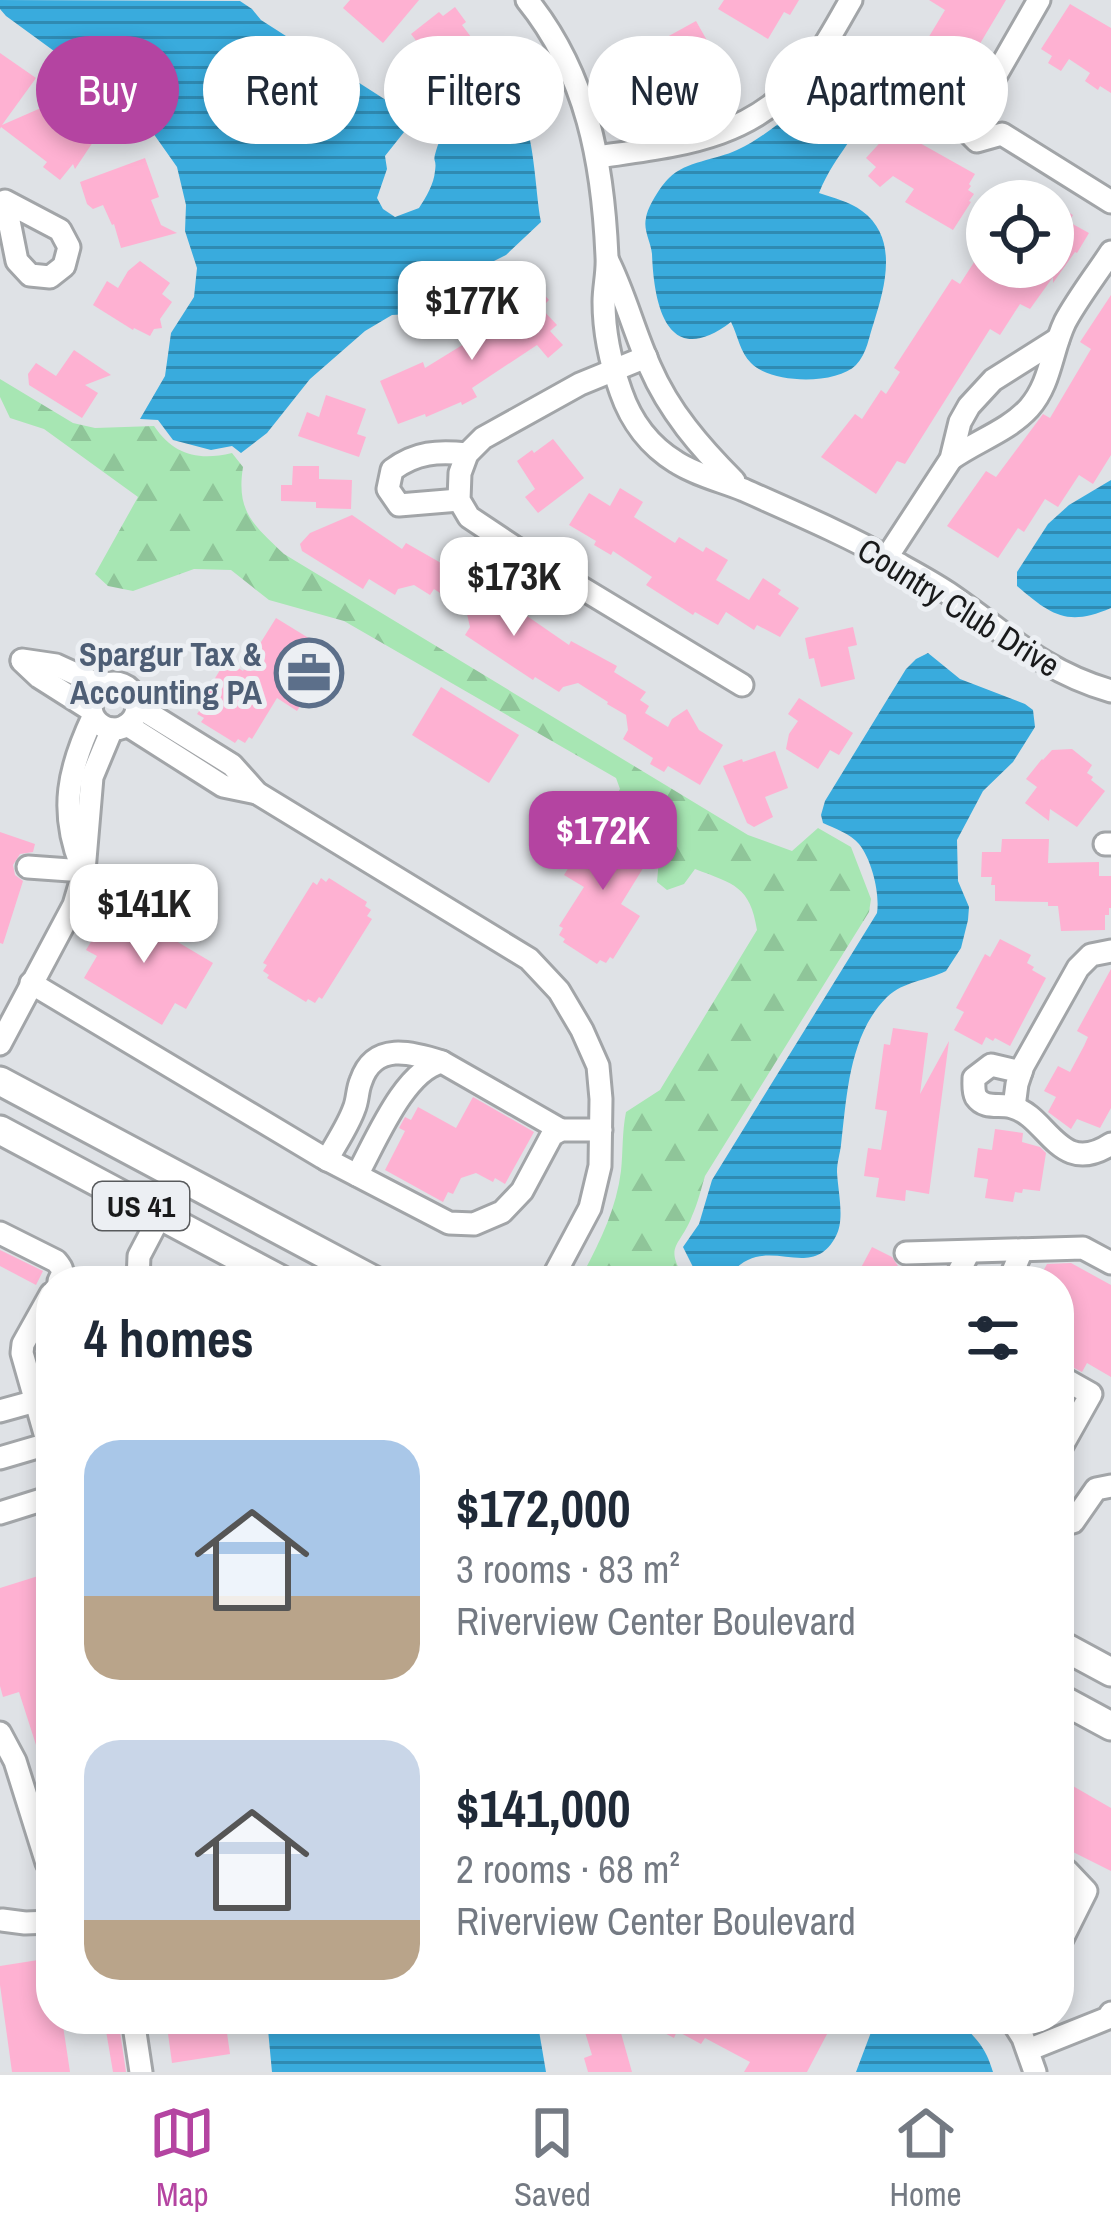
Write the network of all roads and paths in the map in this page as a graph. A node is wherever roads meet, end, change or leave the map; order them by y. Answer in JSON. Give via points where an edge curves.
{"nodes":[{"id":1,"x":526,"y":0,"type":"edge"},
{"id":2,"x":851,"y":0,"type":"edge"},
{"id":3,"x":1040,"y":0,"type":"edge"},
{"id":4,"x":598,"y":157,"type":"junction"},
{"id":5,"x":1111,"y":202,"type":"edge"},
{"id":6,"x":1111,"y":251,"type":"edge"},
{"id":7,"x":607,"y":260,"type":"junction"},
{"id":8,"x":1058,"y":339,"type":"junction"},
{"id":9,"x":646,"y":357,"type":"junction"},
{"id":10,"x":614,"y":368,"type":"junction"},
{"id":11,"x":467,"y":454,"type":"junction"},
{"id":12,"x":951,"y":459,"type":"junction"},
{"id":13,"x":742,"y":490,"type":"junction"},
{"id":14,"x":459,"y":500,"type":"junction"},
{"id":15,"x":887,"y":557,"type":"junction"},
{"id":16,"x":742,"y":685,"type":"dead end"},
{"id":17,"x":102,"y":686,"type":"junction"},
{"id":18,"x":1111,"y":692,"type":"edge"},
{"id":19,"x":112,"y":717,"type":"junction"},
{"id":20,"x":28,"y":867,"type":"dead end"},
{"id":21,"x":84,"y":871,"type":"junction"},
{"id":22,"x":1111,"y":950,"type":"edge"},
{"id":23,"x":32,"y":983,"type":"junction"},
{"id":24,"x":0,"y":1044,"type":"edge"},
{"id":25,"x":442,"y":1062,"type":"junction"},
{"id":26,"x":1021,"y":1072,"type":"junction"},
{"id":27,"x":0,"y":1081,"type":"edge"},
{"id":28,"x":1014,"y":1107,"type":"junction"},
{"id":29,"x":0,"y":1130,"type":"edge"},
{"id":30,"x":561,"y":1130,"type":"junction"},
{"id":31,"x":601,"y":1130,"type":"junction"},
{"id":32,"x":1111,"y":1144,"type":"edge"},
{"id":33,"x":327,"y":1160,"type":"junction"},
{"id":34,"x":363,"y":1166,"type":"junction"},
{"id":35,"x":160,"y":1216,"type":"junction"},
{"id":36,"x":0,"y":1233,"type":"edge"},
{"id":37,"x":1022,"y":1250,"type":"junction"},
{"id":38,"x":969,"y":1252,"type":"junction"},
{"id":39,"x":906,"y":1253,"type":"dead end"},
{"id":40,"x":1111,"y":1263,"type":"edge"},
{"id":41,"x":60,"y":1266,"type":"edge"},
{"id":42,"x":139,"y":1266,"type":"edge"},
{"id":43,"x":255,"y":1266,"type":"edge"},
{"id":44,"x":347,"y":1266,"type":"edge"},
{"id":45,"x":559,"y":1266,"type":"edge"},
{"id":46,"x":962,"y":1266,"type":"edge"},
{"id":47,"x":1015,"y":1266,"type":"edge"},
{"id":48,"x":36,"y":1320,"type":"edge"},
{"id":49,"x":1074,"y":1384,"type":"edge"},
{"id":50,"x":36,"y":1401,"type":"joint"},
{"id":51,"x":0,"y":1411,"type":"edge"},
{"id":52,"x":1074,"y":1424,"type":"edge"},
{"id":53,"x":36,"y":1447,"type":"edge"},
{"id":54,"x":0,"y":1459,"type":"edge"},
{"id":55,"x":1111,"y":1486,"type":"edge"},
{"id":56,"x":36,"y":1502,"type":"edge"},
{"id":57,"x":0,"y":1513,"type":"edge"},
{"id":58,"x":1074,"y":1521,"type":"edge"},
{"id":59,"x":1074,"y":1652,"type":"edge"},
{"id":60,"x":1111,"y":1672,"type":"edge"},
{"id":61,"x":1074,"y":1706,"type":"edge"},
{"id":62,"x":1111,"y":1726,"type":"edge"},
{"id":63,"x":0,"y":1733,"type":"edge"},
{"id":64,"x":36,"y":1827,"type":"edge"},
{"id":65,"x":1074,"y":1878,"type":"edge"},
{"id":66,"x":1,"y":1916,"type":"edge"},
{"id":67,"x":1074,"y":1916,"type":"edge"},
{"id":68,"x":36,"y":1923,"type":"edge"},
{"id":69,"x":1110,"y":2017,"type":"edge"},
{"id":70,"x":135,"y":2034,"type":"edge"},
{"id":71,"x":1018,"y":2034,"type":"edge"},
{"id":72,"x":1032,"y":2061,"type":"edge"},
{"id":73,"x":141,"y":2072,"type":"edge"}],
"edges":[{"from":1,"to":4,"type":"street","name":"Country Club Drive","via":[[569,65]]},
{"from":2,"to":4,"type":"street","via":[[804,75],[759,114],[705,140]]},
{"from":3,"to":5,"type":"street","via":[[964,129],[977,142],[1002,134]]},
{"from":4,"to":7,"type":"street","name":"Country Club Drive"},
{"from":6,"to":8,"type":"street"},
{"from":7,"to":9,"type":"street","name":"Country Club Drive"},
{"from":7,"to":10,"type":"street","name":"Country Club Drive"},
{"from":8,"to":12,"type":"street","via":[[981,392],[960,422]]},
{"from":8,"to":12,"type":"street","via":[[1030,407]]},
{"from":9,"to":10,"type":"street"},
{"from":9,"to":13,"type":"street","name":"Country Club Drive","via":[[668,402]]},
{"from":10,"to":11,"type":"street"},
{"from":10,"to":13,"type":"street","name":"Country Club Drive","via":[[630,414],[660,451]]},
{"from":11,"to":14,"type":"street"},
{"from":11,"to":14,"type":"street","via":[[406,460],[392,470],[388,489],[399,505]]},
{"from":12,"to":15,"type":"street"},
{"from":13,"to":15,"type":"street","name":"Country Club Drive"},
{"from":14,"to":16,"type":"street","via":[[469,517],[514,547]]},
{"from":15,"to":18,"type":"street","name":"Country Club Drive","via":[[1033,657]]},
{"from":17,"to":19,"type":"street","via":[[94,695]]},
{"from":17,"to":19,"type":"street","via":[[132,692]]},
{"from":17,"to":19,"type":"street","via":[[22,660]]},
{"from":19,"to":21,"type":"street","via":[[72,767],[68,787]]},
{"from":19,"to":31,"type":"street","via":[[232,764],[257,793],[530,959],[559,991],[598,1066]]},
{"from":20,"to":21,"type":"street"},
{"from":21,"to":23,"type":"street"},
{"from":22,"to":26,"type":"street","via":[[1078,968]]},
{"from":23,"to":24,"type":"street"},
{"from":23,"to":33,"type":"street"},
{"from":25,"to":30,"type":"street"},
{"from":25,"to":33,"type":"street","via":[[387,1052],[375,1058]]},
{"from":25,"to":34,"type":"street","via":[[417,1074]]},
{"from":26,"to":28,"type":"street"},
{"from":26,"to":28,"type":"street","via":[[992,1065],[974,1078],[978,1100]]},
{"from":27,"to":44,"type":"main road","number":"US 41"},
{"from":28,"to":32,"type":"street","via":[[1074,1153],[1093,1155]]},
{"from":29,"to":35,"type":"main road","number":"US 41"},
{"from":30,"to":31,"type":"street"},
{"from":30,"to":34,"type":"street","via":[[513,1202],[474,1224],[449,1223]]},
{"from":31,"to":45,"type":"street","via":[[590,1208]]},
{"from":33,"to":34,"type":"street"},
{"from":35,"to":42,"type":"street"},
{"from":35,"to":43,"type":"main road","number":"US 41"},
{"from":36,"to":41,"type":"street"},
{"from":37,"to":38,"type":"street"},
{"from":37,"to":40,"type":"street","via":[[1083,1248]]},
{"from":37,"to":47,"type":"street"},
{"from":38,"to":39,"type":"street"},
{"from":38,"to":46,"type":"street"},
{"from":48,"to":50,"type":"street","via":[[22,1344]]},
{"from":49,"to":52,"type":"street","via":[[1091,1394]]},
{"from":50,"to":51,"type":"street"},
{"from":53,"to":54,"type":"street"},
{"from":55,"to":58,"type":"street","via":[[1096,1489]]},
{"from":56,"to":57,"type":"street"},
{"from":59,"to":60,"type":"main road"},
{"from":61,"to":62,"type":"main road"},
{"from":63,"to":64,"type":"street"},
{"from":65,"to":67,"type":"street","via":[[1087,1891]]},
{"from":66,"to":68,"type":"street"},
{"from":69,"to":72,"type":"street"},
{"from":70,"to":73,"type":"street"},
{"from":71,"to":72,"type":"street"}]}
